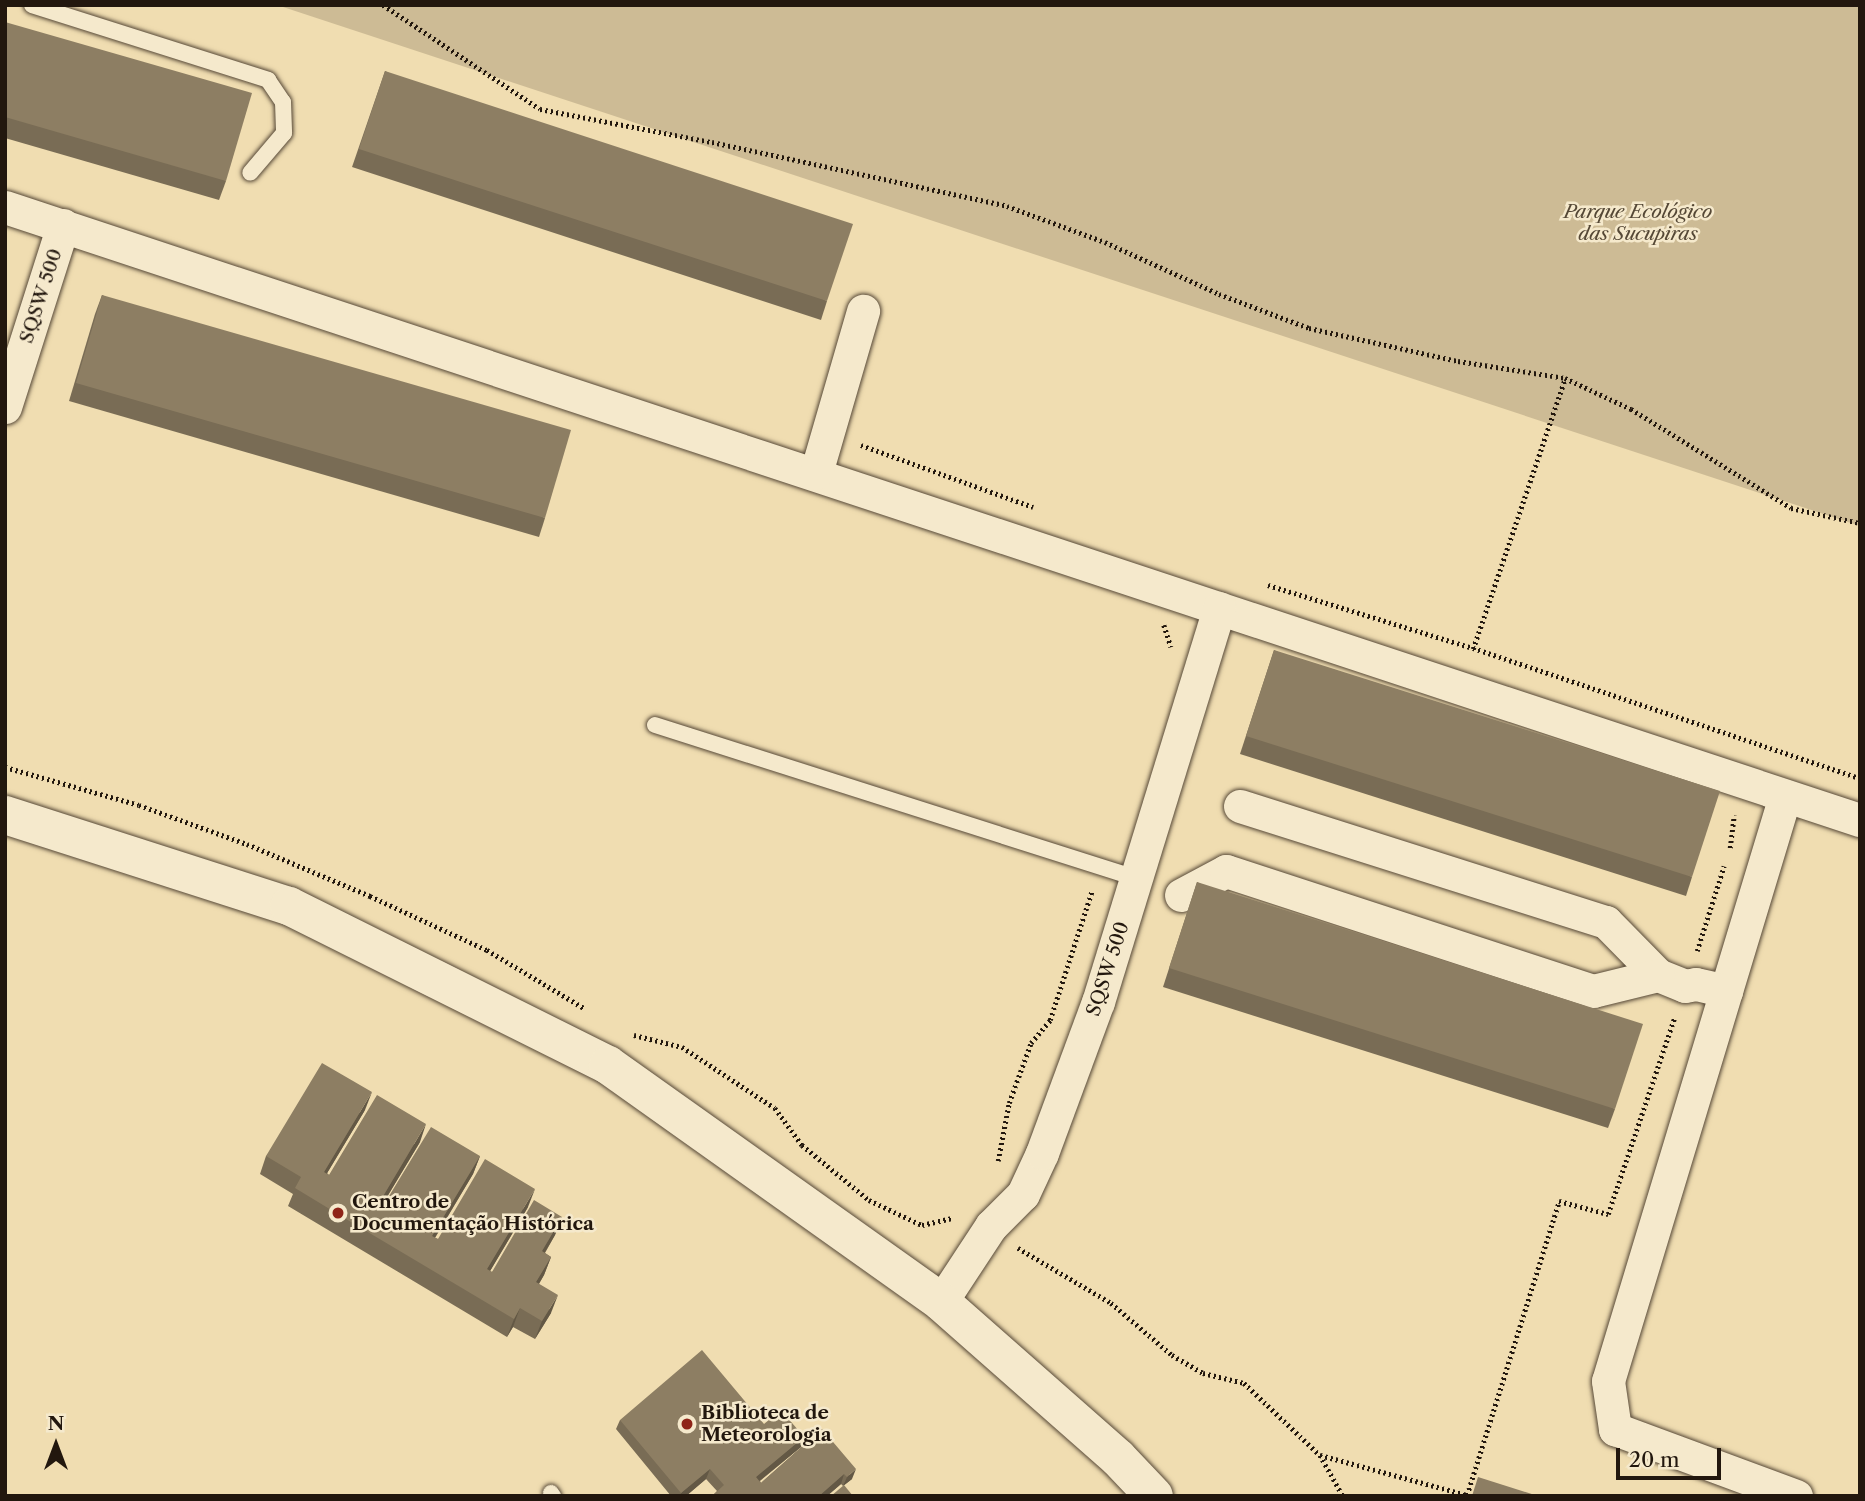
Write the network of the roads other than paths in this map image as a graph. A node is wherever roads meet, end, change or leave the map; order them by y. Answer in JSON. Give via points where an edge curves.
{"nodes":[{"id":1,"x":32,"y":5,"type":"edge"},
{"id":2,"x":250,"y":173,"type":"dead end"},
{"id":3,"x":5,"y":207,"type":"edge"},
{"id":4,"x":63,"y":226,"type":"junction"},
{"id":5,"x":863,"y":311,"type":"dead end"},
{"id":6,"x":5,"y":407,"type":"edge"},
{"id":7,"x":816,"y":473,"type":"junction"},
{"id":8,"x":1219,"y":608,"type":"junction"},
{"id":9,"x":655,"y":725,"type":"dead end"},
{"id":10,"x":1785,"y":796,"type":"junction"},
{"id":11,"x":1240,"y":806,"type":"dead end"},
{"id":12,"x":5,"y":815,"type":"edge"},
{"id":13,"x":1860,"y":820,"type":"edge"},
{"id":14,"x":1136,"y":878,"type":"junction"},
{"id":15,"x":1181,"y":895,"type":"dead end"},
{"id":16,"x":1672,"y":980,"type":"junction"},
{"id":17,"x":1726,"y":991,"type":"junction"},
{"id":18,"x":941,"y":1302,"type":"junction"},
{"id":19,"x":1154,"y":1496,"type":"edge"},
{"id":20,"x":1796,"y":1496,"type":"edge"}],
"edges":[{"from":1,"to":2,"type":"lane","via":[[268,80],[283,102],[284,133]]},
{"from":3,"to":4,"type":"street"},
{"from":4,"to":6,"type":"street","name":"SQSW 500"},
{"from":4,"to":7,"type":"street"},
{"from":5,"to":7,"type":"street"},
{"from":7,"to":8,"type":"street"},
{"from":8,"to":10,"type":"street"},
{"from":8,"to":14,"type":"street","name":"SQSW 500"},
{"from":9,"to":14,"type":"lane"},
{"from":10,"to":13,"type":"street"},
{"from":10,"to":17,"type":"street"},
{"from":11,"to":16,"type":"street","via":[[1606,922]]},
{"from":12,"to":18,"type":"street","via":[[289,906],[608,1065]]},
{"from":14,"to":18,"type":"street","name":"SQSW 500","via":[[1098,1002],[1042,1153],[1023,1194],[991,1226]]},
{"from":15,"to":16,"type":"street","via":[[1226,870],[1593,991]]},
{"from":16,"to":17,"type":"street"},
{"from":17,"to":20,"type":"street","via":[[1608,1381],[1615,1429]]},
{"from":18,"to":19,"type":"street","via":[[1118,1458]]}]}
